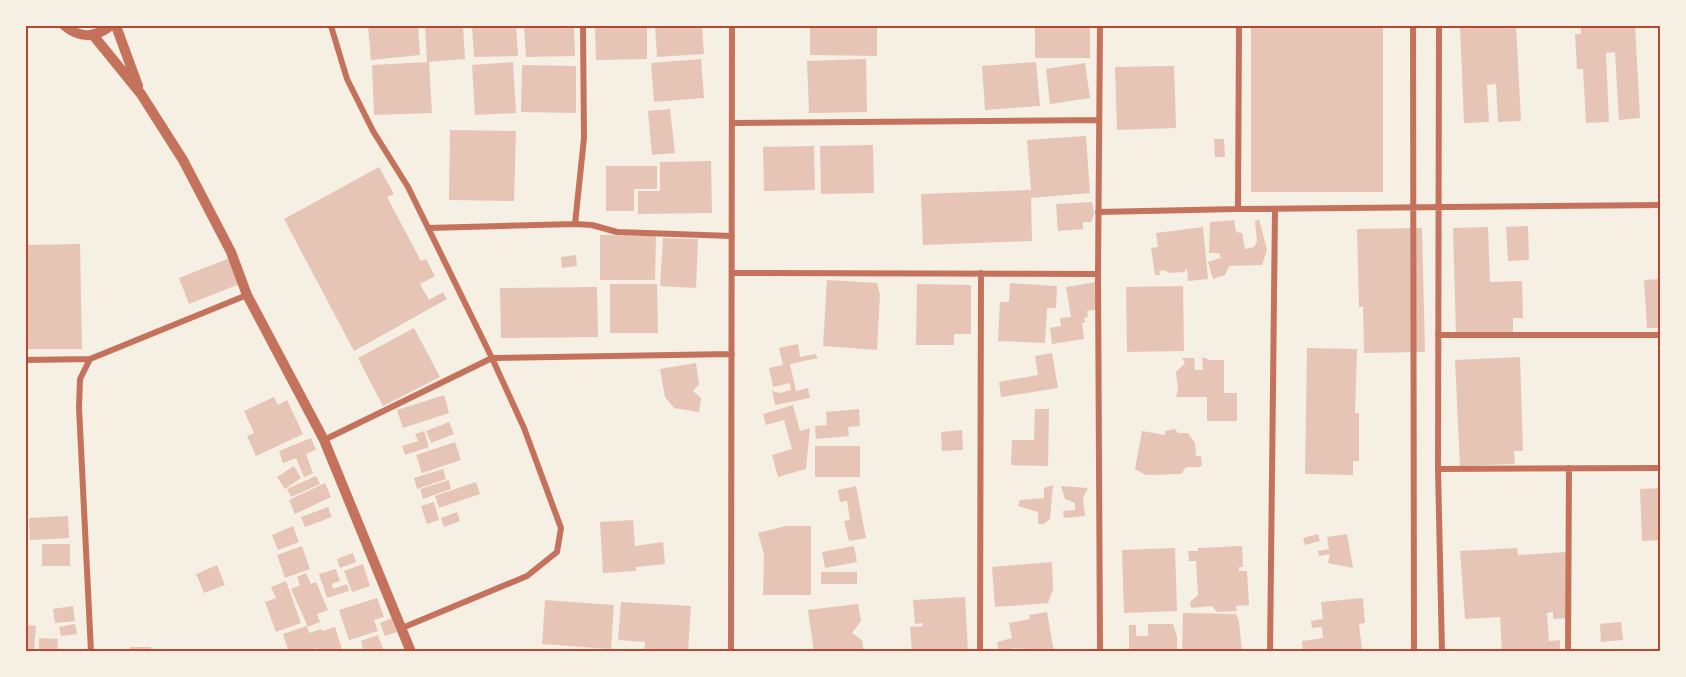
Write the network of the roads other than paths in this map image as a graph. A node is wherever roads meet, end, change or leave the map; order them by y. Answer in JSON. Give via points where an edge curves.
{"nodes":[{"id":1,"x":64,"y":26,"type":"edge"},
{"id":2,"x":110,"y":26,"type":"edge"},
{"id":3,"x":116,"y":26,"type":"edge"},
{"id":4,"x":331,"y":26,"type":"edge"},
{"id":5,"x":583,"y":26,"type":"edge"},
{"id":6,"x":732,"y":26,"type":"edge"},
{"id":7,"x":1100,"y":26,"type":"edge"},
{"id":8,"x":1239,"y":26,"type":"edge"},
{"id":9,"x":1413,"y":26,"type":"edge"},
{"id":10,"x":1439,"y":26,"type":"edge"},
{"id":11,"x":93,"y":35,"type":"junction"},
{"id":12,"x":141,"y":94,"type":"junction"},
{"id":13,"x":1099,"y":120,"type":"junction"},
{"id":14,"x":732,"y":123,"type":"junction"},
{"id":15,"x":1660,"y":205,"type":"edge"},
{"id":16,"x":1438,"y":207,"type":"junction"},
{"id":17,"x":1414,"y":208,"type":"junction"},
{"id":18,"x":1238,"y":209,"type":"junction"},
{"id":19,"x":1275,"y":209,"type":"junction"},
{"id":20,"x":1098,"y":212,"type":"junction"},
{"id":21,"x":575,"y":224,"type":"junction"},
{"id":22,"x":428,"y":228,"type":"junction"},
{"id":23,"x":732,"y":236,"type":"junction"},
{"id":24,"x":732,"y":273,"type":"junction"},
{"id":25,"x":981,"y":273,"type":"junction"},
{"id":26,"x":1098,"y":274,"type":"junction"},
{"id":27,"x":248,"y":296,"type":"junction"},
{"id":28,"x":1438,"y":335,"type":"junction"},
{"id":29,"x":1660,"y":335,"type":"edge"},
{"id":30,"x":732,"y":354,"type":"junction"},
{"id":31,"x":492,"y":358,"type":"junction"},
{"id":32,"x":90,"y":359,"type":"junction"},
{"id":33,"x":26,"y":360,"type":"edge"},
{"id":34,"x":324,"y":440,"type":"junction"},
{"id":35,"x":1569,"y":468,"type":"junction"},
{"id":36,"x":1660,"y":468,"type":"edge"},
{"id":37,"x":1438,"y":469,"type":"junction"},
{"id":38,"x":402,"y":628,"type":"junction"},
{"id":39,"x":91,"y":651,"type":"edge"},
{"id":40,"x":411,"y":651,"type":"edge"},
{"id":41,"x":731,"y":651,"type":"edge"},
{"id":42,"x":980,"y":651,"type":"edge"},
{"id":43,"x":1100,"y":651,"type":"edge"},
{"id":44,"x":1270,"y":651,"type":"edge"},
{"id":45,"x":1414,"y":651,"type":"edge"},
{"id":46,"x":1442,"y":651,"type":"edge"},
{"id":47,"x":1568,"y":651,"type":"edge"}],
"edges":[{"from":1,"to":11,"type":"street","via":[[74,33]]},
{"from":2,"to":11,"type":"street"},
{"from":3,"to":12,"type":"street"},
{"from":4,"to":22,"type":"street","via":[[347,79]]},
{"from":5,"to":21,"type":"street","via":[[584,138]]},
{"from":6,"to":14,"type":"street"},
{"from":7,"to":13,"type":"street"},
{"from":8,"to":18,"type":"street"},
{"from":9,"to":17,"type":"street"},
{"from":10,"to":16,"type":"street"},
{"from":11,"to":12,"type":"street"},
{"from":12,"to":27,"type":"street","via":[[194,181],[231,252]]},
{"from":13,"to":14,"type":"street"},
{"from":13,"to":20,"type":"street"},
{"from":14,"to":23,"type":"street"},
{"from":15,"to":16,"type":"street"},
{"from":16,"to":17,"type":"street"},
{"from":16,"to":28,"type":"street"},
{"from":17,"to":19,"type":"street"},
{"from":17,"to":45,"type":"street"},
{"from":18,"to":19,"type":"street"},
{"from":18,"to":20,"type":"street"},
{"from":19,"to":44,"type":"street"},
{"from":20,"to":26,"type":"street"},
{"from":21,"to":22,"type":"street"},
{"from":21,"to":23,"type":"street","via":[[617,232]]},
{"from":22,"to":31,"type":"street"},
{"from":23,"to":24,"type":"street"},
{"from":24,"to":25,"type":"street"},
{"from":24,"to":30,"type":"street"},
{"from":25,"to":26,"type":"street"},
{"from":25,"to":42,"type":"street"},
{"from":26,"to":43,"type":"street"},
{"from":27,"to":32,"type":"street"},
{"from":27,"to":34,"type":"street"},
{"from":28,"to":29,"type":"street"},
{"from":28,"to":37,"type":"street"},
{"from":30,"to":31,"type":"street"},
{"from":30,"to":41,"type":"street"},
{"from":31,"to":34,"type":"street"},
{"from":31,"to":38,"type":"street","via":[[524,428],[561,528],[557,552],[527,576]]},
{"from":32,"to":33,"type":"street"},
{"from":32,"to":39,"type":"street","via":[[80,379],[79,406]]},
{"from":34,"to":38,"type":"street"},
{"from":35,"to":36,"type":"street"},
{"from":35,"to":37,"type":"street"},
{"from":35,"to":47,"type":"street"},
{"from":37,"to":46,"type":"street"},
{"from":38,"to":40,"type":"street"}]}
